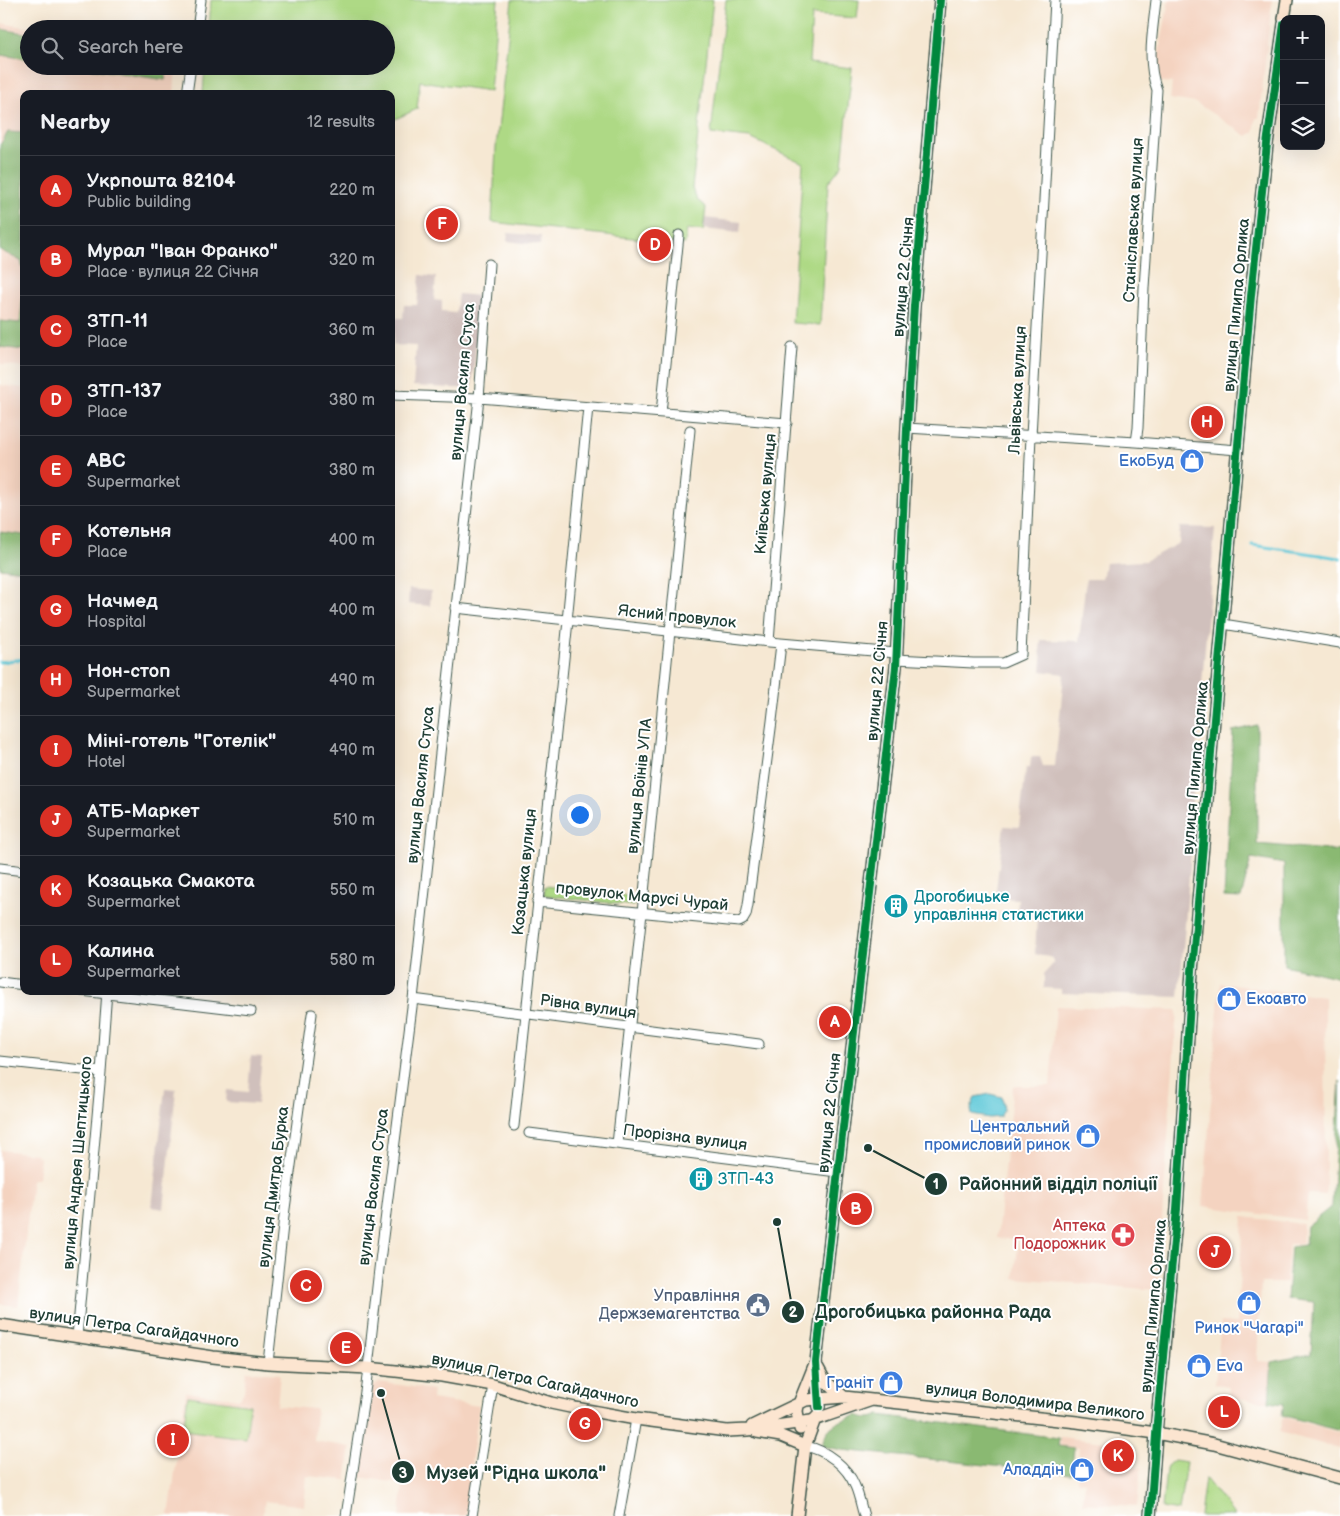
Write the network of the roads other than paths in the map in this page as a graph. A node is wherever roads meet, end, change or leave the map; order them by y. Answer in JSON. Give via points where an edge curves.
{"nodes":[{"id":1,"x":201,"y":0,"type":"edge"},
{"id":2,"x":940,"y":0,"type":"edge"},
{"id":3,"x":1054,"y":0,"type":"edge"},
{"id":4,"x":1156,"y":0,"type":"edge"},
{"id":5,"x":1287,"y":0,"type":"edge"},
{"id":6,"x":1285,"y":15,"type":"edge"},
{"id":7,"x":198,"y":20,"type":"edge"},
{"id":8,"x":1280,"y":52,"type":"edge"},
{"id":9,"x":190,"y":75,"type":"edge"},
{"id":10,"x":188,"y":90,"type":"edge"},
{"id":11,"x":679,"y":234,"type":"dead end"},
{"id":12,"x":489,"y":264,"type":"dead end"},
{"id":13,"x":792,"y":347,"type":"dead end"},
{"id":14,"x":395,"y":396,"type":"edge"},
{"id":15,"x":479,"y":398,"type":"junction"},
{"id":16,"x":588,"y":407,"type":"junction"},
{"id":17,"x":661,"y":413,"type":"junction"},
{"id":18,"x":787,"y":423,"type":"junction"},
{"id":19,"x":906,"y":428,"type":"junction"},
{"id":20,"x":690,"y":430,"type":"dead end"},
{"id":21,"x":1031,"y":436,"type":"junction"},
{"id":22,"x":1136,"y":442,"type":"junction"},
{"id":23,"x":1238,"y":450,"type":"junction"},
{"id":24,"x":455,"y":608,"type":"junction"},
{"id":25,"x":567,"y":621,"type":"junction"},
{"id":26,"x":1222,"y":624,"type":"junction"},
{"id":27,"x":670,"y":632,"type":"junction"},
{"id":28,"x":769,"y":642,"type":"junction"},
{"id":29,"x":1340,"y":643,"type":"edge"},
{"id":30,"x":781,"y":644,"type":"junction"},
{"id":31,"x":896,"y":656,"type":"junction"},
{"id":32,"x":0,"y":868,"type":"edge"},
{"id":33,"x":20,"y":870,"type":"edge"},
{"id":34,"x":537,"y":902,"type":"junction"},
{"id":35,"x":642,"y":913,"type":"junction"},
{"id":36,"x":0,"y":982,"type":"edge"},
{"id":37,"x":20,"y":984,"type":"edge"},
{"id":38,"x":107,"y":995,"type":"edge"},
{"id":39,"x":123,"y":995,"type":"edge"},
{"id":40,"x":413,"y":998,"type":"junction"},
{"id":41,"x":251,"y":1011,"type":"dead end"},
{"id":42,"x":526,"y":1013,"type":"junction"},
{"id":43,"x":312,"y":1014,"type":"dead end"},
{"id":44,"x":630,"y":1028,"type":"junction"},
{"id":45,"x":759,"y":1044,"type":"dead end"},
{"id":46,"x":0,"y":1061,"type":"edge"},
{"id":47,"x":101,"y":1072,"type":"junction"},
{"id":48,"x":514,"y":1126,"type":"dead end"},
{"id":49,"x":529,"y":1133,"type":"dead end"},
{"id":50,"x":617,"y":1144,"type":"junction"},
{"id":51,"x":837,"y":1172,"type":"junction"},
{"id":52,"x":0,"y":1325,"type":"edge"},
{"id":53,"x":77,"y":1337,"type":"junction"},
{"id":54,"x":816,"y":1362,"type":"junction"},
{"id":55,"x":268,"y":1363,"type":"junction"},
{"id":56,"x":368,"y":1368,"type":"junction"},
{"id":57,"x":493,"y":1386,"type":"junction"},
{"id":58,"x":844,"y":1397,"type":"junction"},
{"id":59,"x":872,"y":1400,"type":"junction"},
{"id":60,"x":807,"y":1409,"type":"junction"},
{"id":61,"x":636,"y":1420,"type":"junction"},
{"id":62,"x":742,"y":1431,"type":"junction"},
{"id":63,"x":1156,"y":1433,"type":"junction"},
{"id":64,"x":805,"y":1446,"type":"junction"},
{"id":65,"x":1340,"y":1478,"type":"edge"},
{"id":66,"x":346,"y":1516,"type":"edge"},
{"id":67,"x":472,"y":1516,"type":"edge"},
{"id":68,"x":619,"y":1516,"type":"edge"},
{"id":69,"x":797,"y":1516,"type":"edge"},
{"id":70,"x":864,"y":1516,"type":"edge"},
{"id":71,"x":1150,"y":1516,"type":"edge"}],
"edges":[{"from":1,"to":7,"type":"street"},
{"from":2,"to":19,"type":"main road","name":"вулиця 22 Січня"},
{"from":3,"to":21,"type":"street","name":"Львівська вулиця"},
{"from":4,"to":22,"type":"street","name":"Станіславська вулиця","via":[[1151,52],[1157,90]]},
{"from":5,"to":6,"type":"main road"},
{"from":8,"to":23,"type":"main road","name":"вулиця Пилипа Орлика","via":[[1267,144]]},
{"from":9,"to":10,"type":"street"},
{"from":11,"to":17,"type":"street"},
{"from":12,"to":15,"type":"street","name":"вулиця Василя Стуса"},
{"from":13,"to":18,"type":"street","name":"Київська вулиця"},
{"from":14,"to":15,"type":"street"},
{"from":15,"to":16,"type":"street"},
{"from":15,"to":24,"type":"street","name":"вулиця Василя Стуса"},
{"from":16,"to":17,"type":"street"},
{"from":16,"to":25,"type":"street","name":"Козацька вулиця"},
{"from":17,"to":18,"type":"street"},
{"from":18,"to":28,"type":"street","name":"Київська вулиця"},
{"from":19,"to":21,"type":"street"},
{"from":19,"to":31,"type":"main road","name":"вулиця 22 Січня"},
{"from":20,"to":27,"type":"street","name":"вулиця Воїнів УПА"},
{"from":21,"to":22,"type":"street"},
{"from":21,"to":31,"type":"street","name":"Львівська вулиця","via":[[1021,655],[1003,663]]},
{"from":22,"to":23,"type":"street"},
{"from":23,"to":26,"type":"main road","name":"вулиця Пилипа Орлика"},
{"from":24,"to":25,"type":"street","name":"Ясний провулок"},
{"from":24,"to":40,"type":"street","name":"вулиця Василя Стуса"},
{"from":25,"to":27,"type":"street","name":"Ясний провулок"},
{"from":25,"to":34,"type":"street","name":"Козацька вулиця"},
{"from":26,"to":29,"type":"street"},
{"from":26,"to":63,"type":"main road","name":"вулиця Пилипа Орлика","via":[[1192,971],[1177,1208]]},
{"from":27,"to":28,"type":"street","name":"Ясний провулок"},
{"from":27,"to":35,"type":"street","name":"вулиця Воїнів УПА"},
{"from":28,"to":30,"type":"street","name":"Ясний провулок"},
{"from":30,"to":31,"type":"street","name":"Ясний провулок"},
{"from":30,"to":35,"type":"street","name":"провулок Марусі Чурай","via":[[746,915],[739,922]]},
{"from":31,"to":51,"type":"main road","name":"вулиця 22 Січня"},
{"from":32,"to":33,"type":"street"},
{"from":34,"to":35,"type":"street","name":"провулок Марусі Чурай"},
{"from":34,"to":42,"type":"street","name":"Козацька вулиця"},
{"from":35,"to":44,"type":"street","name":"вулиця Воїнів УПА"},
{"from":36,"to":37,"type":"street"},
{"from":38,"to":47,"type":"street","name":"вулиця Андрея Шептицького"},
{"from":39,"to":41,"type":"street"},
{"from":40,"to":42,"type":"street","name":"Рівна вулиця"},
{"from":40,"to":56,"type":"street","name":"вулиця Василя Стуса"},
{"from":42,"to":44,"type":"street","name":"Рівна вулиця"},
{"from":42,"to":48,"type":"street","name":"Козацька вулиця"},
{"from":43,"to":55,"type":"street","name":"вулиця Дмитра Бурка","via":[[284,1216]]},
{"from":44,"to":45,"type":"street","name":"Рівна вулиця"},
{"from":44,"to":50,"type":"street","name":"вулиця Воїнів УПА"},
{"from":46,"to":47,"type":"street"},
{"from":47,"to":53,"type":"street","name":"вулиця Андрея Шептицького"},
{"from":49,"to":50,"type":"street","name":"Прорізна вулиця"},
{"from":50,"to":51,"type":"street","name":"Прорізна вулиця"},
{"from":51,"to":54,"type":"main road","name":"вулиця 22 Січня"},
{"from":52,"to":53,"type":"main road","name":"вулиця Петра Сагайдачного"},
{"from":53,"to":55,"type":"main road","name":"вулиця Петра Сагайдачного"},
{"from":54,"to":58,"type":"main road","via":[[825,1381]]},
{"from":54,"to":60,"type":"main road"},
{"from":54,"to":60,"type":"main road"},
{"from":55,"to":56,"type":"main road","name":"вулиця Петра Сагайдачного"},
{"from":56,"to":57,"type":"main road","name":"вулиця Петра Сагайдачного","via":[[442,1376]]},
{"from":56,"to":66,"type":"street","name":"вулиця Василя Стуса"},
{"from":57,"to":61,"type":"main road","name":"вулиця Петра Сагайдачного","via":[[551,1403]]},
{"from":57,"to":67,"type":"street"},
{"from":58,"to":59,"type":"main road","name":"вулиця Володимира Великого"},
{"from":58,"to":60,"type":"main road","name":"вулиця Володимира Великого"},
{"from":59,"to":60,"type":"main road"},
{"from":59,"to":63,"type":"main road","name":"вулиця Володимира Великого"},
{"from":60,"to":62,"type":"main road"},
{"from":60,"to":62,"type":"main road","via":[[762,1421]]},
{"from":60,"to":64,"type":"main road"},
{"from":60,"to":64,"type":"main road"},
{"from":61,"to":62,"type":"main road","name":"вулиця Петра Сагайдачного"},
{"from":61,"to":68,"type":"street"},
{"from":62,"to":64,"type":"main road","via":[[781,1436]]},
{"from":63,"to":65,"type":"main road","name":"вулиця Володимира Великого","via":[[1214,1444]]},
{"from":63,"to":71,"type":"main road","name":"вулиця Пилипа Орлика"},
{"from":64,"to":69,"type":"main road"},
{"from":64,"to":70,"type":"street","via":[[821,1451],[840,1464],[855,1485]]}]}
